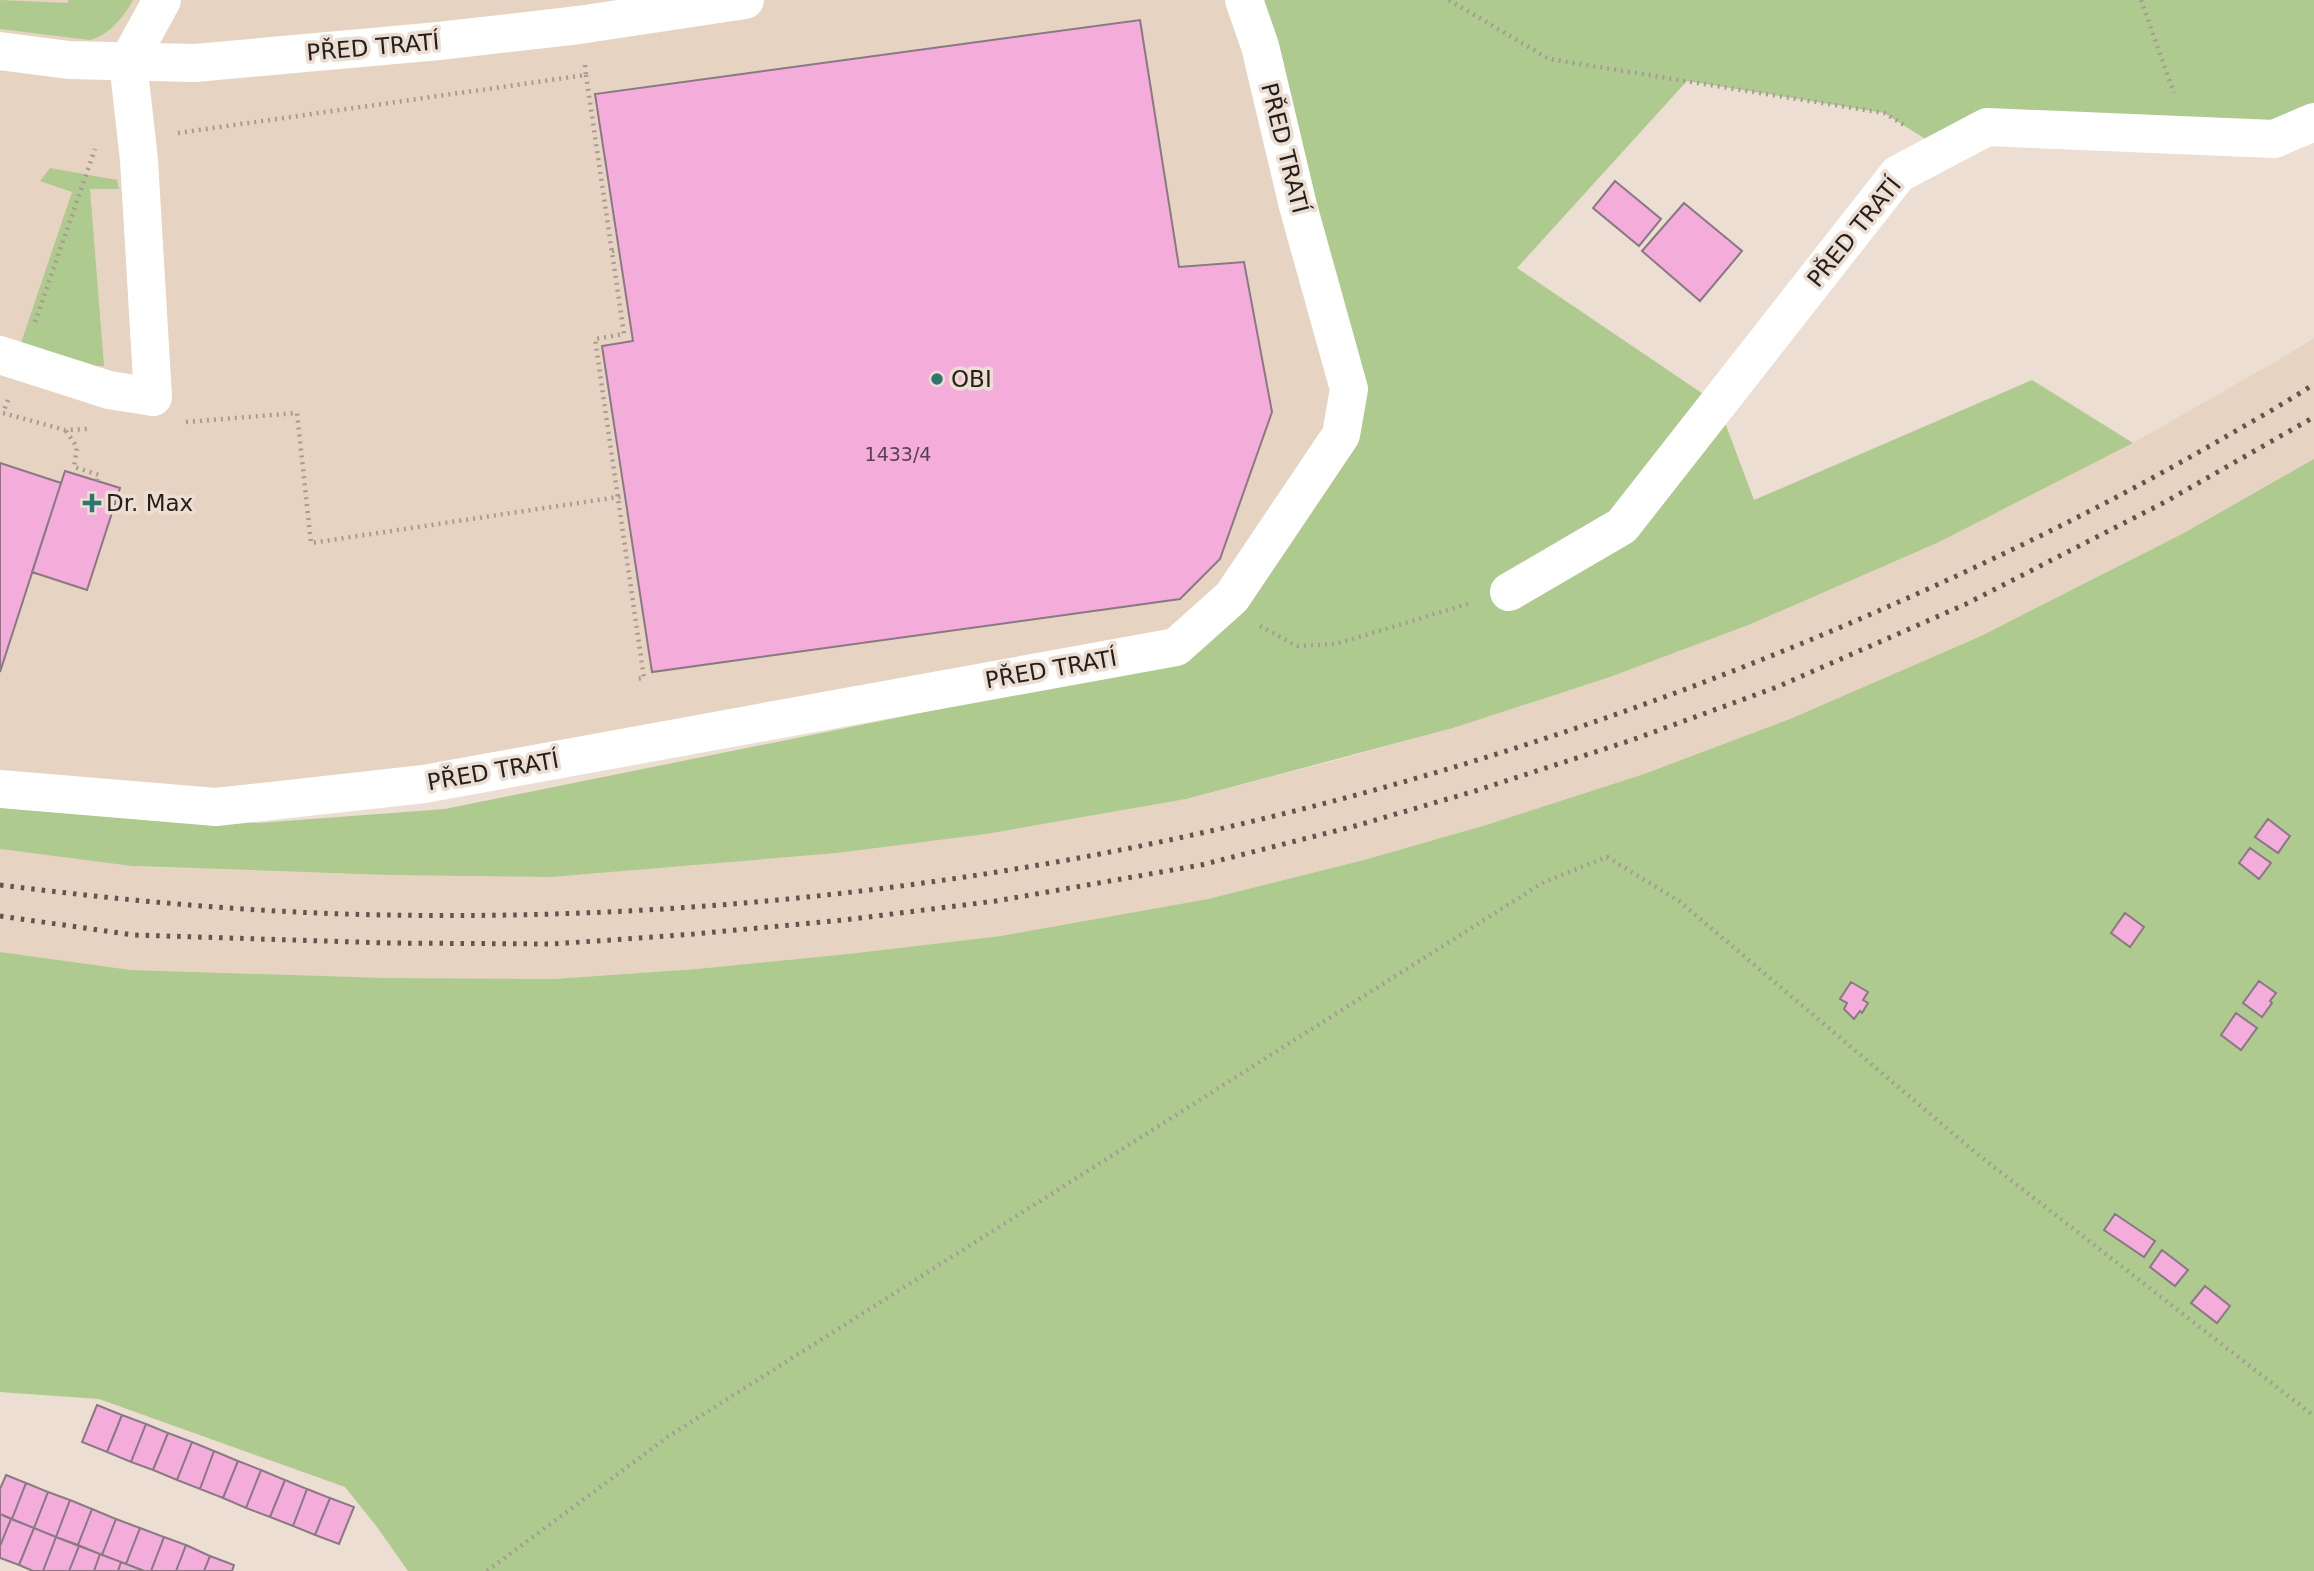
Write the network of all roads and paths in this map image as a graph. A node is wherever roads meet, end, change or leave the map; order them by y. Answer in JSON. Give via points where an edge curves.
{"nodes":[{"id":1,"x":162,"y":0,"type":"edge"},
{"id":2,"x":745,"y":0,"type":"edge"},
{"id":3,"x":1244,"y":0,"type":"edge"},
{"id":4,"x":1449,"y":0,"type":"edge"},
{"id":5,"x":2141,"y":0,"type":"edge"},
{"id":6,"x":579,"y":25,"type":"junction"},
{"id":7,"x":0,"y":51,"type":"edge"},
{"id":8,"x":128,"y":62,"type":"junction"},
{"id":9,"x":586,"y":75,"type":"junction"},
{"id":10,"x":2314,"y":122,"type":"edge"},
{"id":11,"x":136,"y":133,"type":"junction"},
{"id":12,"x":2191,"y":136,"type":"junction"},
{"id":13,"x":1943,"y":150,"type":"junction"},
{"id":14,"x":619,"y":250,"type":"dead end"},
{"id":15,"x":612,"y":251,"type":"junction"},
{"id":16,"x":11,"y":359,"type":"edge"},
{"id":17,"x":2,"y":413,"type":"edge"},
{"id":18,"x":181,"y":422,"type":"dead end"},
{"id":19,"x":91,"y":428,"type":"dead end"},
{"id":20,"x":65,"y":430,"type":"junction"},
{"id":21,"x":97,"y":481,"type":"dead end"},
{"id":22,"x":625,"y":496,"type":"dead end"},
{"id":23,"x":617,"y":497,"type":"junction"},
{"id":24,"x":1509,"y":592,"type":"joint"},
{"id":25,"x":1232,"y":597,"type":"junction"},
{"id":26,"x":635,"y":679,"type":"dead end"},
{"id":27,"x":0,"y":789,"type":"edge"},
{"id":28,"x":2314,"y":1416,"type":"edge"},
{"id":29,"x":488,"y":1571,"type":"edge"}],
"edges":[{"from":1,"to":8,"type":"street"},
{"from":2,"to":6,"type":"street","name":"PŘED TRATÍ"},
{"from":3,"to":25,"type":"street","name":"PŘED TRATÍ","via":[[1261,46],[1298,206],[1349,389],[1341,435]]},
{"from":4,"to":13,"type":"path","via":[[1549,60],[1884,113]]},
{"from":5,"to":12,"type":"path"},
{"from":6,"to":8,"type":"street","name":"PŘED TRATÍ","via":[[194,63]]},
{"from":6,"to":9,"type":"path"},
{"from":7,"to":8,"type":"street","name":"PŘED TRATÍ"},
{"from":8,"to":11,"type":"street"},
{"from":9,"to":11,"type":"path","via":[[164,135]]},
{"from":9,"to":15,"type":"path"},
{"from":10,"to":12,"type":"street","name":"PŘED TRATÍ","via":[[2274,139]]},
{"from":11,"to":16,"type":"path","via":[[102,128]]},
{"from":11,"to":16,"type":"street","via":[[153,397],[108,390]]},
{"from":12,"to":13,"type":"street","name":"PŘED TRATÍ","via":[[1987,127]]},
{"from":13,"to":24,"type":"street","name":"PŘED TRATÍ","via":[[1898,174],[1622,526]]},
{"from":14,"to":15,"type":"path"},
{"from":15,"to":23,"type":"path","via":[[624,334],[595,339]]},
{"from":16,"to":17,"type":"path"},
{"from":17,"to":20,"type":"path"},
{"from":18,"to":23,"type":"path","via":[[298,413],[311,543]]},
{"from":19,"to":20,"type":"path"},
{"from":20,"to":21,"type":"path","via":[[77,447],[74,467],[99,475]]},
{"from":22,"to":23,"type":"path"},
{"from":23,"to":26,"type":"path","via":[[644,678]]},
{"from":24,"to":25,"type":"path","via":[[1336,643],[1297,646],[1255,623]]},
{"from":25,"to":27,"type":"street","name":"PŘED TRATÍ","via":[[1176,646],[424,784],[216,807]]},
{"from":28,"to":29,"type":"path","via":[[1976,1153],[1679,901],[1607,857],[1544,882],[669,1436]]}]}
